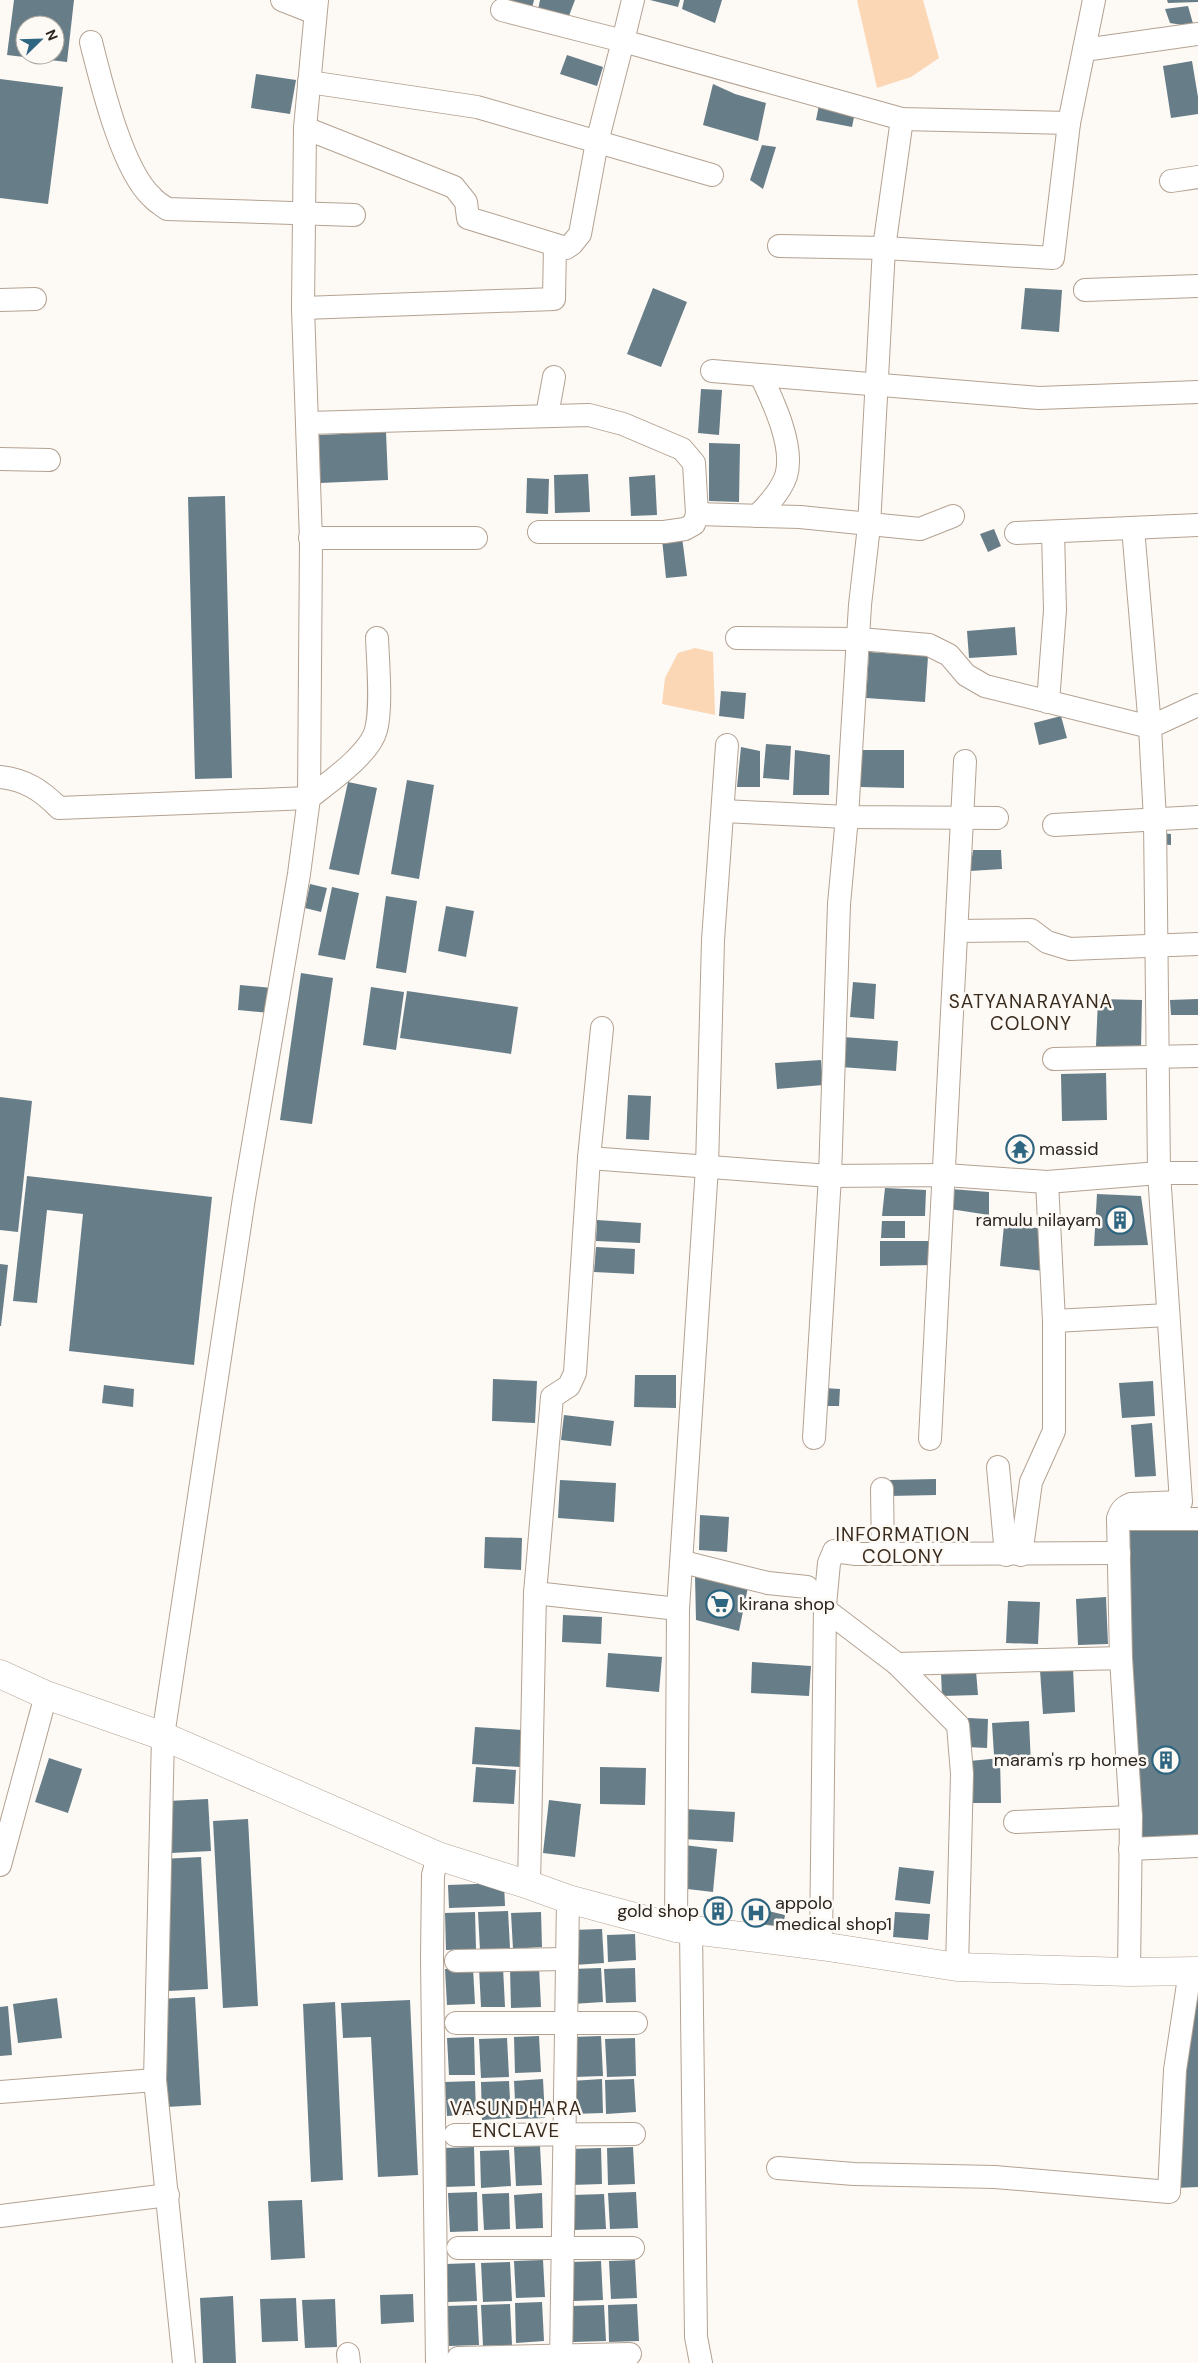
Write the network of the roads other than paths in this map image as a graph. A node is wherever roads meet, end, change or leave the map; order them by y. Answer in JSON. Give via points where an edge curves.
{"nodes":[{"id":1,"x":282,"y":0,"type":"edge"},
{"id":2,"x":633,"y":0,"type":"edge"},
{"id":3,"x":1094,"y":0,"type":"edge"},
{"id":4,"x":316,"y":6,"type":"edge"},
{"id":5,"x":502,"y":10,"type":"dead end"},
{"id":6,"x":1198,"y":34,"type":"edge"},
{"id":7,"x":623,"y":41,"type":"junction"},
{"id":8,"x":91,"y":42,"type":"dead end"},
{"id":9,"x":1084,"y":50,"type":"junction"},
{"id":10,"x":309,"y":82,"type":"junction"},
{"id":11,"x":902,"y":118,"type":"junction"},
{"id":12,"x":1069,"y":124,"type":"junction"},
{"id":13,"x":305,"y":128,"type":"junction"},
{"id":14,"x":597,"y":142,"type":"junction"},
{"id":15,"x":712,"y":175,"type":"dead end"},
{"id":16,"x":1198,"y":177,"type":"edge"},
{"id":17,"x":1172,"y":181,"type":"dead end"},
{"id":18,"x":305,"y":215,"type":"junction"},
{"id":19,"x":354,"y":215,"type":"dead end"},
{"id":20,"x":555,"y":245,"type":"junction"},
{"id":21,"x":779,"y":246,"type":"dead end"},
{"id":22,"x":884,"y":248,"type":"junction"},
{"id":23,"x":1198,"y":286,"type":"edge"},
{"id":24,"x":1084,"y":290,"type":"dead end"},
{"id":25,"x":35,"y":299,"type":"dead end"},
{"id":26,"x":0,"y":300,"type":"edge"},
{"id":27,"x":303,"y":308,"type":"junction"},
{"id":28,"x":712,"y":371,"type":"dead end"},
{"id":29,"x":761,"y":376,"type":"junction"},
{"id":30,"x":554,"y":377,"type":"dead end"},
{"id":31,"x":878,"y":386,"type":"junction"},
{"id":32,"x":1198,"y":392,"type":"edge"},
{"id":33,"x":547,"y":415,"type":"junction"},
{"id":34,"x":308,"y":423,"type":"junction"},
{"id":35,"x":0,"y":459,"type":"edge"},
{"id":36,"x":49,"y":460,"type":"dead end"},
{"id":37,"x":697,"y":514,"type":"junction"},
{"id":38,"x":757,"y":516,"type":"junction"},
{"id":39,"x":953,"y":516,"type":"dead end"},
{"id":40,"x":1198,"y":525,"type":"edge"},
{"id":41,"x":868,"y":526,"type":"junction"},
{"id":42,"x":1133,"y":528,"type":"junction"},
{"id":43,"x":539,"y":532,"type":"dead end"},
{"id":44,"x":1053,"y":532,"type":"junction"},
{"id":45,"x":1016,"y":533,"type":"dead end"},
{"id":46,"x":310,"y":538,"type":"junction"},
{"id":47,"x":476,"y":538,"type":"dead end"},
{"id":48,"x":377,"y":638,"type":"dead end"},
{"id":49,"x":737,"y":638,"type":"dead end"},
{"id":50,"x":860,"y":639,"type":"junction"},
{"id":51,"x":1048,"y":702,"type":"junction"},
{"id":52,"x":1198,"y":705,"type":"edge"},
{"id":53,"x":1150,"y":727,"type":"junction"},
{"id":54,"x":727,"y":745,"type":"dead end"},
{"id":55,"x":965,"y":761,"type":"dead end"},
{"id":56,"x":0,"y":777,"type":"edge"},
{"id":57,"x":309,"y":798,"type":"junction"},
{"id":58,"x":723,"y":811,"type":"junction"},
{"id":59,"x":963,"y":816,"type":"junction"},
{"id":60,"x":848,"y":817,"type":"junction"},
{"id":61,"x":1198,"y":817,"type":"edge"},
{"id":62,"x":997,"y":818,"type":"dead end"},
{"id":63,"x":1155,"y":820,"type":"junction"},
{"id":64,"x":1054,"y":825,"type":"dead end"},
{"id":65,"x":957,"y":931,"type":"junction"},
{"id":66,"x":1198,"y":944,"type":"edge"},
{"id":67,"x":1155,"y":945,"type":"junction"},
{"id":68,"x":602,"y":1028,"type":"dead end"},
{"id":69,"x":1198,"y":1056,"type":"edge"},
{"id":70,"x":1156,"y":1057,"type":"junction"},
{"id":71,"x":1054,"y":1059,"type":"dead end"},
{"id":72,"x":589,"y":1158,"type":"junction"},
{"id":73,"x":707,"y":1167,"type":"junction"},
{"id":74,"x":1159,"y":1173,"type":"junction"},
{"id":75,"x":1198,"y":1173,"type":"edge"},
{"id":76,"x":945,"y":1175,"type":"junction"},
{"id":77,"x":830,"y":1176,"type":"junction"},
{"id":78,"x":1047,"y":1182,"type":"junction"},
{"id":79,"x":1168,"y":1315,"type":"junction"},
{"id":80,"x":1054,"y":1320,"type":"junction"},
{"id":81,"x":814,"y":1438,"type":"dead end"},
{"id":82,"x":930,"y":1439,"type":"dead end"},
{"id":83,"x":998,"y":1467,"type":"dead end"},
{"id":84,"x":882,"y":1489,"type":"dead end"},
{"id":85,"x":1189,"y":1502,"type":"edge"},
{"id":86,"x":1118,"y":1519,"type":"junction"},
{"id":87,"x":1198,"y":1519,"type":"edge"},
{"id":88,"x":1118,"y":1553,"type":"junction"},
{"id":89,"x":883,"y":1554,"type":"junction"},
{"id":90,"x":1014,"y":1555,"type":"junction"},
{"id":91,"x":683,"y":1562,"type":"junction"},
{"id":92,"x":535,"y":1593,"type":"junction"},
{"id":93,"x":826,"y":1608,"type":"junction"},
{"id":94,"x":678,"y":1609,"type":"junction"},
{"id":95,"x":1121,"y":1658,"type":"junction"},
{"id":96,"x":897,"y":1664,"type":"junction"},
{"id":97,"x":0,"y":1674,"type":"edge"},
{"id":98,"x":46,"y":1695,"type":"junction"},
{"id":99,"x":163,"y":1736,"type":"junction"},
{"id":100,"x":1130,"y":1817,"type":"junction"},
{"id":101,"x":1015,"y":1822,"type":"dead end"},
{"id":102,"x":1198,"y":1846,"type":"edge"},
{"id":103,"x":1130,"y":1849,"type":"junction"},
{"id":104,"x":438,"y":1856,"type":"junction"},
{"id":105,"x":0,"y":1865,"type":"edge"},
{"id":106,"x":529,"y":1884,"type":"junction"},
{"id":107,"x":568,"y":1900,"type":"junction"},
{"id":108,"x":684,"y":1929,"type":"junction"},
{"id":109,"x":822,"y":1946,"type":"junction"},
{"id":110,"x":566,"y":1959,"type":"junction"},
{"id":111,"x":456,"y":1961,"type":"dead end"},
{"id":112,"x":958,"y":1967,"type":"junction"},
{"id":113,"x":1194,"y":1971,"type":"edge"},
{"id":114,"x":1129,"y":1972,"type":"junction"},
{"id":115,"x":456,"y":2023,"type":"dead end"},
{"id":116,"x":566,"y":2023,"type":"junction"},
{"id":117,"x":636,"y":2023,"type":"dead end"},
{"id":118,"x":155,"y":2080,"type":"junction"},
{"id":119,"x":0,"y":2092,"type":"edge"},
{"id":120,"x":634,"y":2134,"type":"dead end"},
{"id":121,"x":455,"y":2135,"type":"dead end"},
{"id":122,"x":564,"y":2135,"type":"junction"},
{"id":123,"x":778,"y":2168,"type":"dead end"},
{"id":124,"x":168,"y":2195,"type":"junction"},
{"id":125,"x":0,"y":2216,"type":"edge"},
{"id":126,"x":458,"y":2248,"type":"dead end"},
{"id":127,"x":563,"y":2248,"type":"junction"},
{"id":128,"x":633,"y":2248,"type":"dead end"},
{"id":129,"x":630,"y":2354,"type":"dead end"},
{"id":130,"x":561,"y":2359,"type":"edge"},
{"id":131,"x":447,"y":2361,"type":"edge"},
{"id":132,"x":184,"y":2363,"type":"edge"},
{"id":133,"x":701,"y":2363,"type":"edge"}],
"edges":[{"from":1,"to":4,"type":"street"},
{"from":2,"to":7,"type":"street"},
{"from":3,"to":9,"type":"street"},
{"from":4,"to":10,"type":"street"},
{"from":5,"to":7,"type":"street"},
{"from":6,"to":9,"type":"street"},
{"from":7,"to":11,"type":"street"},
{"from":7,"to":14,"type":"street"},
{"from":8,"to":18,"type":"street","via":[[114,124],[132,168],[151,196],[167,209]]},
{"from":9,"to":12,"type":"street"},
{"from":10,"to":13,"type":"street"},
{"from":10,"to":14,"type":"street","via":[[477,106]]},
{"from":11,"to":12,"type":"street"},
{"from":11,"to":22,"type":"street"},
{"from":12,"to":22,"type":"street","via":[[1053,258]]},
{"from":13,"to":18,"type":"street"},
{"from":13,"to":20,"type":"street","via":[[454,186],[466,202],[468,218]]},
{"from":14,"to":15,"type":"street"},
{"from":14,"to":20,"type":"street","via":[[580,234],[566,248]]},
{"from":16,"to":17,"type":"street"},
{"from":18,"to":19,"type":"street"},
{"from":18,"to":27,"type":"street"},
{"from":20,"to":27,"type":"street","via":[[554,299]]},
{"from":21,"to":22,"type":"street"},
{"from":22,"to":31,"type":"street"},
{"from":23,"to":24,"type":"street"},
{"from":25,"to":26,"type":"street"},
{"from":27,"to":34,"type":"street"},
{"from":28,"to":29,"type":"street"},
{"from":29,"to":31,"type":"street"},
{"from":29,"to":38,"type":"street","via":[[787,443],[786,475],[770,504]]},
{"from":30,"to":33,"type":"street"},
{"from":31,"to":32,"type":"street","via":[[1039,398]]},
{"from":31,"to":41,"type":"street"},
{"from":33,"to":34,"type":"street"},
{"from":33,"to":37,"type":"street","via":[[589,415],[623,424],[682,448],[694,463]]},
{"from":34,"to":46,"type":"street"},
{"from":35,"to":36,"type":"street"},
{"from":37,"to":38,"type":"street"},
{"from":37,"to":43,"type":"street","via":[[694,524],[664,532]]},
{"from":38,"to":41,"type":"street","via":[[800,517]]},
{"from":39,"to":41,"type":"street","via":[[920,529]]},
{"from":40,"to":42,"type":"street"},
{"from":41,"to":50,"type":"street"},
{"from":42,"to":44,"type":"street"},
{"from":42,"to":53,"type":"street"},
{"from":44,"to":45,"type":"street"},
{"from":44,"to":51,"type":"street","via":[[1055,610]]},
{"from":46,"to":47,"type":"street"},
{"from":46,"to":57,"type":"street"},
{"from":48,"to":57,"type":"street","via":[[376,732],[342,773]]},
{"from":49,"to":50,"type":"street"},
{"from":50,"to":51,"type":"street","via":[[935,647],[949,655],[966,675],[985,686]]},
{"from":50,"to":60,"type":"street"},
{"from":51,"to":53,"type":"street"},
{"from":52,"to":53,"type":"street"},
{"from":53,"to":63,"type":"street"},
{"from":54,"to":58,"type":"street"},
{"from":55,"to":59,"type":"street"},
{"from":56,"to":57,"type":"street","via":[[14,778],[42,791],[59,808]]},
{"from":57,"to":99,"type":"street","via":[[244,1198]]},
{"from":58,"to":60,"type":"street"},
{"from":58,"to":73,"type":"street","via":[[713,940]]},
{"from":59,"to":60,"type":"street"},
{"from":59,"to":62,"type":"street"},
{"from":59,"to":65,"type":"street"},
{"from":60,"to":77,"type":"street","via":[[839,904]]},
{"from":61,"to":63,"type":"street"},
{"from":63,"to":64,"type":"street"},
{"from":63,"to":67,"type":"street"},
{"from":65,"to":67,"type":"street","via":[[1031,930],[1047,942],[1070,948]]},
{"from":65,"to":76,"type":"street"},
{"from":66,"to":67,"type":"street"},
{"from":67,"to":70,"type":"street"},
{"from":68,"to":72,"type":"street"},
{"from":69,"to":70,"type":"street"},
{"from":70,"to":71,"type":"street"},
{"from":70,"to":74,"type":"street"},
{"from":72,"to":73,"type":"street"},
{"from":72,"to":92,"type":"street","via":[[575,1373],[569,1386],[552,1397]]},
{"from":73,"to":77,"type":"street"},
{"from":73,"to":91,"type":"street"},
{"from":74,"to":75,"type":"street"},
{"from":74,"to":78,"type":"street"},
{"from":74,"to":79,"type":"street"},
{"from":76,"to":77,"type":"street"},
{"from":76,"to":78,"type":"street"},
{"from":76,"to":82,"type":"street"},
{"from":77,"to":81,"type":"street"},
{"from":78,"to":80,"type":"street"},
{"from":79,"to":80,"type":"street"},
{"from":79,"to":85,"type":"street"},
{"from":80,"to":90,"type":"street","via":[[1054,1431],[1031,1482]]},
{"from":83,"to":90,"type":"street"},
{"from":84,"to":89,"type":"street"},
{"from":85,"to":86,"type":"street","via":[[1131,1504],[1120,1511]]},
{"from":86,"to":87,"type":"street"},
{"from":86,"to":88,"type":"street"},
{"from":88,"to":90,"type":"street"},
{"from":88,"to":95,"type":"street"},
{"from":89,"to":90,"type":"street"},
{"from":89,"to":93,"type":"street","via":[[834,1551],[829,1563]]},
{"from":91,"to":93,"type":"street","via":[[768,1583],[807,1587]]},
{"from":91,"to":94,"type":"street"},
{"from":92,"to":94,"type":"street"},
{"from":92,"to":106,"type":"street"},
{"from":93,"to":96,"type":"street"},
{"from":93,"to":109,"type":"street"},
{"from":94,"to":108,"type":"street"},
{"from":95,"to":96,"type":"street"},
{"from":95,"to":100,"type":"street"},
{"from":96,"to":112,"type":"street","via":[[958,1725],[962,1774]]},
{"from":97,"to":98,"type":"street"},
{"from":98,"to":99,"type":"street"},
{"from":98,"to":105,"type":"street"},
{"from":99,"to":104,"type":"street"},
{"from":99,"to":118,"type":"street"},
{"from":100,"to":101,"type":"street"},
{"from":100,"to":103,"type":"street"},
{"from":102,"to":103,"type":"street"},
{"from":103,"to":114,"type":"street"},
{"from":104,"to":106,"type":"street"},
{"from":104,"to":131,"type":"street","via":[[433,1875],[432,1958]]},
{"from":106,"to":107,"type":"street"},
{"from":107,"to":108,"type":"street"},
{"from":107,"to":110,"type":"street"},
{"from":108,"to":109,"type":"street"},
{"from":108,"to":133,"type":"street","via":[[696,2337]]},
{"from":109,"to":112,"type":"street"},
{"from":110,"to":111,"type":"street"},
{"from":110,"to":116,"type":"street"},
{"from":112,"to":114,"type":"street"},
{"from":113,"to":114,"type":"street"},
{"from":113,"to":123,"type":"street","via":[[1175,2070],[1169,2192],[995,2177],[854,2174]]},
{"from":115,"to":116,"type":"street"},
{"from":116,"to":117,"type":"street"},
{"from":116,"to":122,"type":"street"},
{"from":118,"to":119,"type":"street"},
{"from":118,"to":124,"type":"street"},
{"from":120,"to":122,"type":"street"},
{"from":121,"to":122,"type":"street"},
{"from":122,"to":127,"type":"street"},
{"from":124,"to":125,"type":"street"},
{"from":124,"to":132,"type":"street"},
{"from":126,"to":127,"type":"street"},
{"from":127,"to":128,"type":"street"},
{"from":127,"to":130,"type":"street"},
{"from":129,"to":130,"type":"street"},
{"from":130,"to":131,"type":"street"}]}
